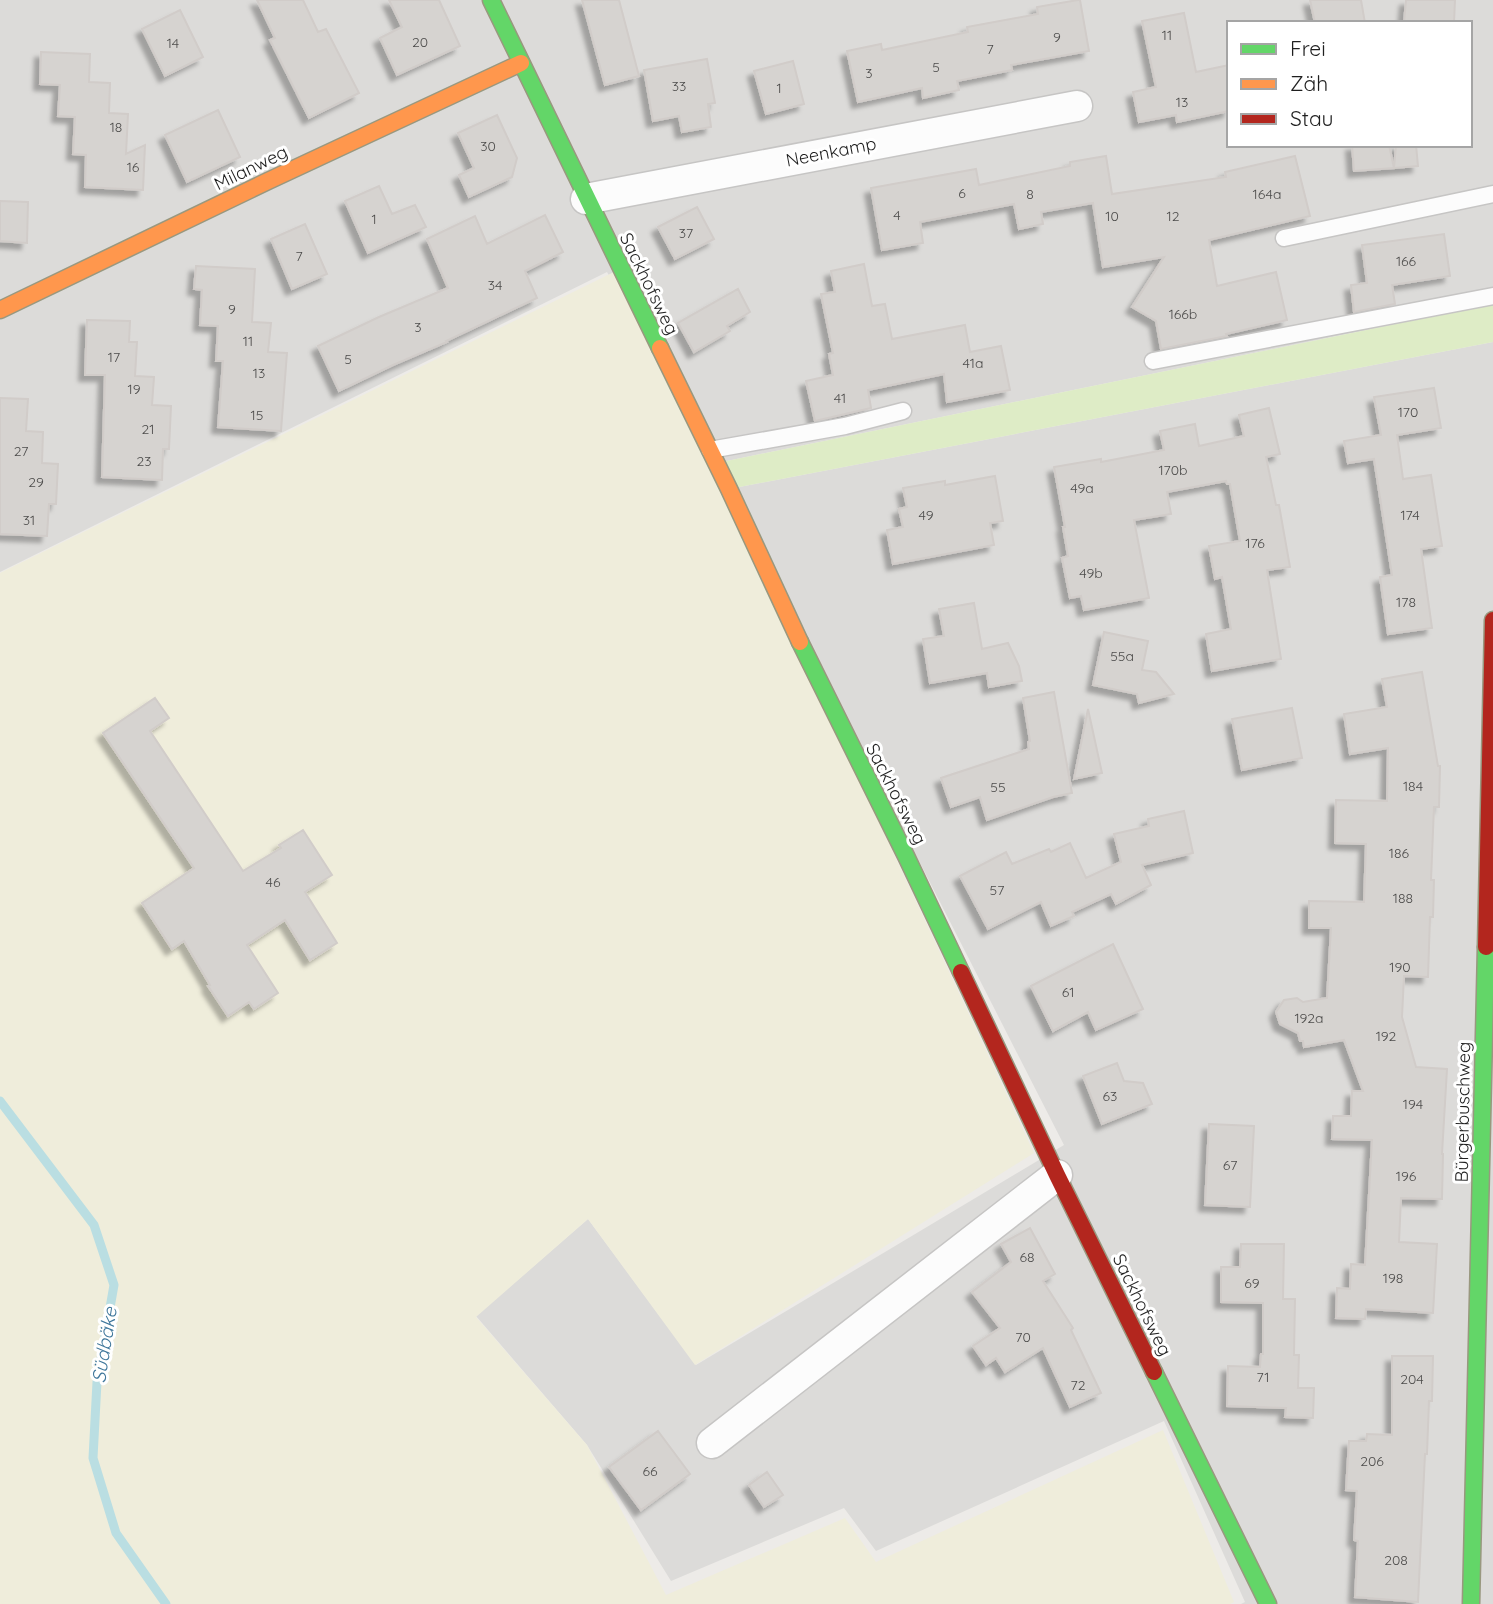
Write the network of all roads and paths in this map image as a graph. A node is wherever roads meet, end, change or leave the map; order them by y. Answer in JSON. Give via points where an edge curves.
{"nodes":[{"id":1,"x":491,"y":0,"type":"edge"},
{"id":2,"x":520,"y":63,"type":"junction"},
{"id":3,"x":1077,"y":106,"type":"dead end"},
{"id":4,"x":1493,"y":194,"type":"edge"},
{"id":5,"x":586,"y":199,"type":"junction"},
{"id":6,"x":1284,"y":238,"type":"dead end"},
{"id":7,"x":1493,"y":296,"type":"edge"},
{"id":8,"x":0,"y":310,"type":"edge"},
{"id":9,"x":1153,"y":361,"type":"dead end"},
{"id":10,"x":903,"y":411,"type":"dead end"},
{"id":11,"x":710,"y":450,"type":"junction"},
{"id":12,"x":1493,"y":620,"type":"edge"},
{"id":13,"x":1057,"y":1175,"type":"junction"},
{"id":14,"x":712,"y":1443,"type":"dead end"},
{"id":15,"x":1268,"y":1604,"type":"edge"},
{"id":16,"x":1471,"y":1604,"type":"edge"}],
"edges":[{"from":1,"to":2,"type":"street","name":"Sackhofsweg"},
{"from":2,"to":5,"type":"street","name":"Sackhofsweg"},
{"from":2,"to":8,"type":"street","name":"Milanweg"},
{"from":3,"to":5,"type":"street","name":"Neenkamp"},
{"from":4,"to":6,"type":"lane"},
{"from":5,"to":11,"type":"street","name":"Sackhofsweg"},
{"from":7,"to":9,"type":"lane"},
{"from":10,"to":11,"type":"lane"},
{"from":11,"to":13,"type":"street","name":"Sackhofsweg"},
{"from":12,"to":16,"type":"street","name":"Bürgerbuschweg"},
{"from":13,"to":14,"type":"street"},
{"from":13,"to":15,"type":"street","name":"Sackhofsweg"}]}
